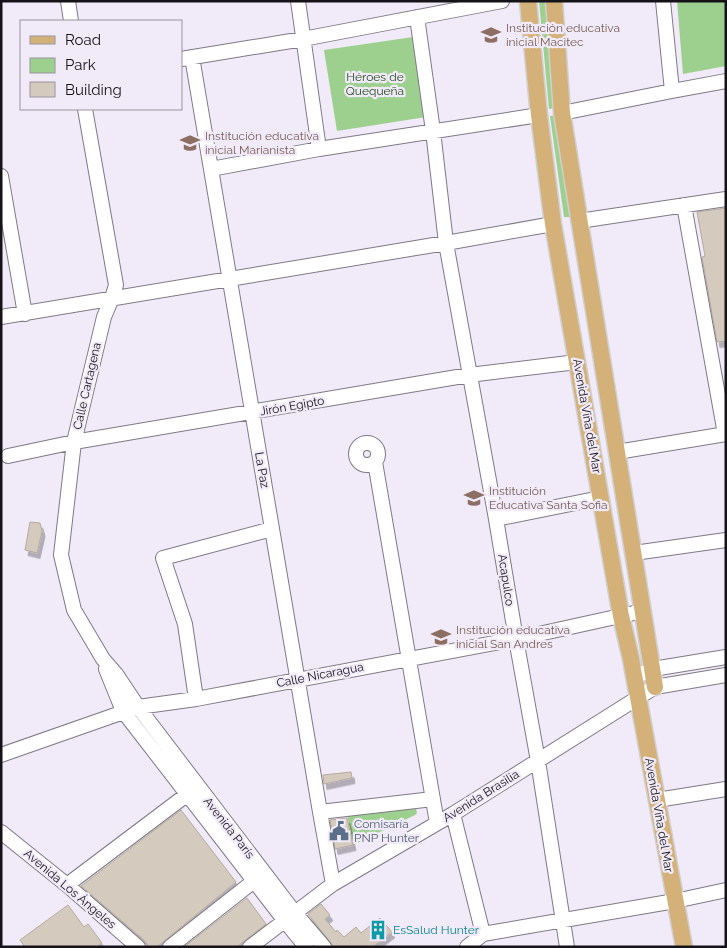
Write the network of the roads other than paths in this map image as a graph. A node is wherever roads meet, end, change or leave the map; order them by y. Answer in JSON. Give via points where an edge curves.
{"nodes":[{"id":1,"x":68,"y":1,"type":"edge"},
{"id":2,"x":298,"y":1,"type":"edge"},
{"id":3,"x":502,"y":1,"type":"edge"},
{"id":4,"x":528,"y":1,"type":"edge"},
{"id":5,"x":554,"y":1,"type":"edge"},
{"id":6,"x":663,"y":1,"type":"edge"},
{"id":7,"x":417,"y":17,"type":"junction"},
{"id":8,"x":71,"y":20,"type":"edge"},
{"id":9,"x":303,"y":39,"type":"junction"},
{"id":10,"x":186,"y":58,"type":"edge"},
{"id":11,"x":726,"y":81,"type":"edge"},
{"id":12,"x":672,"y":90,"type":"junction"},
{"id":13,"x":85,"y":110,"type":"edge"},
{"id":14,"x":562,"y":113,"type":"junction"},
{"id":15,"x":539,"y":115,"type":"junction"},
{"id":16,"x":433,"y":131,"type":"junction"},
{"id":17,"x":319,"y":149,"type":"junction"},
{"id":18,"x":211,"y":169,"type":"junction"},
{"id":19,"x":1,"y":176,"type":"edge"},
{"id":20,"x":726,"y":199,"type":"edge"},
{"id":21,"x":684,"y":205,"type":"junction"},
{"id":22,"x":579,"y":221,"type":"junction"},
{"id":23,"x":553,"y":224,"type":"junction"},
{"id":24,"x":446,"y":243,"type":"junction"},
{"id":25,"x":229,"y":279,"type":"junction"},
{"id":26,"x":112,"y":298,"type":"junction"},
{"id":27,"x":25,"y":314,"type":"junction"},
{"id":28,"x":1,"y":317,"type":"edge"},
{"id":29,"x":577,"y":362,"type":"junction"},
{"id":30,"x":469,"y":376,"type":"junction"},
{"id":31,"x":252,"y":413,"type":"junction"},
{"id":32,"x":726,"y":434,"type":"edge"},
{"id":33,"x":74,"y":442,"type":"junction"},
{"id":34,"x":617,"y":452,"type":"junction"},
{"id":35,"x":8,"y":456,"type":"dead end"},
{"id":36,"x":375,"y":462,"type":"dead end"},
{"id":37,"x":600,"y":498,"type":"junction"},
{"id":38,"x":496,"y":519,"type":"junction"},
{"id":39,"x":272,"y":529,"type":"junction"},
{"id":40,"x":726,"y":540,"type":"edge"},
{"id":41,"x":634,"y":553,"type":"junction"},
{"id":42,"x":643,"y":611,"type":"junction"},
{"id":43,"x":621,"y":616,"type":"junction"},
{"id":44,"x":516,"y":639,"type":"junction"},
{"id":45,"x":726,"y":657,"type":"edge"},
{"id":46,"x":408,"y":658,"type":"junction"},
{"id":47,"x":103,"y":659,"type":"junction"},
{"id":48,"x":653,"y":669,"type":"junction"},
{"id":49,"x":726,"y":676,"type":"edge"},
{"id":50,"x":634,"y":677,"type":"junction"},
{"id":51,"x":297,"y":680,"type":"junction"},
{"id":52,"x":656,"y":687,"type":"junction"},
{"id":53,"x":638,"y":698,"type":"junction"},
{"id":54,"x":196,"y":699,"type":"junction"},
{"id":55,"x":138,"y":707,"type":"junction"},
{"id":56,"x":122,"y":711,"type":"junction"},
{"id":57,"x":1,"y":756,"type":"edge"},
{"id":58,"x":538,"y":761,"type":"junction"},
{"id":59,"x":726,"y":789,"type":"edge"},
{"id":60,"x":192,"y":791,"type":"junction"},
{"id":61,"x":433,"y":799,"type":"junction"},
{"id":62,"x":657,"y":800,"type":"junction"},
{"id":63,"x":320,"y":812,"type":"junction"},
{"id":64,"x":453,"y":814,"type":"junction"},
{"id":65,"x":437,"y":823,"type":"junction"},
{"id":66,"x":1,"y":832,"type":"edge"},
{"id":67,"x":254,"y":881,"type":"junction"},
{"id":68,"x":333,"y":884,"type":"junction"},
{"id":69,"x":66,"y":885,"type":"junction"},
{"id":70,"x":726,"y":890,"type":"edge"},
{"id":71,"x":675,"y":901,"type":"junction"},
{"id":72,"x":290,"y":917,"type":"junction"},
{"id":73,"x":563,"y":920,"type":"junction"},
{"id":74,"x":483,"y":934,"type":"junction"},
{"id":75,"x":138,"y":947,"type":"edge"},
{"id":76,"x":170,"y":947,"type":"edge"},
{"id":77,"x":250,"y":947,"type":"edge"},
{"id":78,"x":306,"y":947,"type":"edge"},
{"id":79,"x":324,"y":947,"type":"edge"},
{"id":80,"x":467,"y":947,"type":"edge"},
{"id":81,"x":567,"y":947,"type":"edge"},
{"id":82,"x":684,"y":947,"type":"edge"}],
"edges":[{"from":1,"to":8,"type":"street"},
{"from":2,"to":9,"type":"street"},
{"from":3,"to":7,"type":"street"},
{"from":4,"to":15,"type":"main road","name":"Avenida Viña del Mar"},
{"from":5,"to":14,"type":"main road","name":"Avenida Viña del Mar"},
{"from":6,"to":12,"type":"street"},
{"from":7,"to":9,"type":"street"},
{"from":7,"to":16,"type":"street","name":"Acapulco"},
{"from":9,"to":10,"type":"street"},
{"from":9,"to":17,"type":"street"},
{"from":10,"to":18,"type":"street","name":"La Paz"},
{"from":11,"to":12,"type":"street"},
{"from":12,"to":14,"type":"street"},
{"from":13,"to":26,"type":"street","name":"Calle Cartagena","via":[[116,285]]},
{"from":14,"to":22,"type":"main road","name":"Avenida Viña del Mar"},
{"from":15,"to":16,"type":"street"},
{"from":15,"to":23,"type":"main road","name":"Avenida Viña del Mar"},
{"from":16,"to":17,"type":"street"},
{"from":16,"to":24,"type":"street","name":"Acapulco"},
{"from":17,"to":18,"type":"street"},
{"from":18,"to":25,"type":"street","name":"La Paz"},
{"from":19,"to":27,"type":"street"},
{"from":20,"to":21,"type":"street"},
{"from":21,"to":22,"type":"street"},
{"from":21,"to":32,"type":"street"},
{"from":22,"to":34,"type":"main road","name":"Avenida Viña del Mar"},
{"from":23,"to":24,"type":"street"},
{"from":23,"to":29,"type":"main road","name":"Avenida Viña del Mar"},
{"from":24,"to":25,"type":"street"},
{"from":24,"to":30,"type":"street","name":"Acapulco"},
{"from":25,"to":26,"type":"street"},
{"from":25,"to":31,"type":"street","name":"La Paz"},
{"from":26,"to":27,"type":"street"},
{"from":26,"to":33,"type":"street","name":"Calle Cartagena","via":[[104,317]]},
{"from":27,"to":28,"type":"street"},
{"from":29,"to":30,"type":"street","name":"Jirón Egipto"},
{"from":29,"to":37,"type":"main road","name":"Avenida Viña del Mar"},
{"from":30,"to":31,"type":"street","name":"Jirón Egipto"},
{"from":30,"to":38,"type":"street","name":"Acapulco"},
{"from":31,"to":33,"type":"street","name":"Jirón Egipto"},
{"from":31,"to":39,"type":"street","name":"La Paz"},
{"from":32,"to":34,"type":"street"},
{"from":33,"to":35,"type":"street","name":"Jirón Egipto"},
{"from":33,"to":47,"type":"street","name":"Calle Cartagena","via":[[61,555],[74,610]]},
{"from":34,"to":41,"type":"main road","name":"Avenida Viña del Mar"},
{"from":36,"to":46,"type":"street"},
{"from":37,"to":38,"type":"street"},
{"from":37,"to":43,"type":"main road","name":"Avenida Viña del Mar"},
{"from":38,"to":44,"type":"street","name":"Acapulco"},
{"from":39,"to":51,"type":"street","name":"La Paz"},
{"from":39,"to":54,"type":"street","via":[[163,558],[184,624]]},
{"from":40,"to":41,"type":"street"},
{"from":41,"to":42,"type":"main road","name":"Avenida Viña del Mar"},
{"from":42,"to":43,"type":"street","name":"Calle Nicaragua"},
{"from":42,"to":48,"type":"main road","name":"Avenida Viña del Mar"},
{"from":43,"to":44,"type":"street","name":"Calle Nicaragua"},
{"from":43,"to":50,"type":"main road","name":"Avenida Viña del Mar"},
{"from":44,"to":46,"type":"street","name":"Calle Nicaragua"},
{"from":44,"to":58,"type":"street","name":"Acapulco"},
{"from":45,"to":48,"type":"street"},
{"from":46,"to":51,"type":"street","name":"Calle Nicaragua"},
{"from":46,"to":61,"type":"street"},
{"from":47,"to":55,"type":"street","name":"Calle Cartagena"},
{"from":47,"to":56,"type":"street","name":"Calle Cartagena"},
{"from":48,"to":50,"type":"street"},
{"from":48,"to":52,"type":"main road","name":"Avenida Viña del Mar"},
{"from":49,"to":52,"type":"street","name":"Avenida Brasilia"},
{"from":50,"to":53,"type":"main road","name":"Avenida Viña del Mar"},
{"from":51,"to":54,"type":"street","name":"Calle Nicaragua"},
{"from":51,"to":63,"type":"street","name":"La Paz"},
{"from":52,"to":53,"type":"street","name":"Avenida Brasilia"},
{"from":53,"to":58,"type":"street","name":"Avenida Brasilia"},
{"from":53,"to":62,"type":"main road","name":"Avenida Viña del Mar"},
{"from":54,"to":55,"type":"street","name":"Calle Nicaragua"},
{"from":55,"to":56,"type":"street","name":"Calle Nicaragua"},
{"from":55,"to":60,"type":"street","name":"Avenida París"},
{"from":56,"to":57,"type":"street","name":"Calle Nicaragua"},
{"from":56,"to":60,"type":"street","name":"Avenida París"},
{"from":58,"to":64,"type":"street","name":"Avenida Brasilia"},
{"from":58,"to":73,"type":"street","name":"Acapulco"},
{"from":59,"to":62,"type":"street"},
{"from":60,"to":67,"type":"street","name":"Avenida París"},
{"from":60,"to":69,"type":"street"},
{"from":60,"to":72,"type":"street","name":"Avenida París"},
{"from":61,"to":63,"type":"street"},
{"from":61,"to":65,"type":"street"},
{"from":62,"to":71,"type":"main road","name":"Avenida Viña del Mar"},
{"from":63,"to":68,"type":"street","name":"La Paz"},
{"from":64,"to":65,"type":"street","name":"Avenida Brasilia"},
{"from":64,"to":74,"type":"street"},
{"from":65,"to":68,"type":"street","name":"Avenida Brasilia"},
{"from":66,"to":69,"type":"street","name":"Avenida Los Ángeles"},
{"from":67,"to":72,"type":"street","name":"Avenida París"},
{"from":67,"to":76,"type":"street"},
{"from":68,"to":72,"type":"street","name":"Avenida Brasilia"},
{"from":69,"to":75,"type":"street","name":"Avenida Los Ángeles"},
{"from":70,"to":71,"type":"street"},
{"from":71,"to":73,"type":"street"},
{"from":71,"to":82,"type":"main road","name":"Avenida Viña del Mar"},
{"from":72,"to":77,"type":"street","name":"Avenida Brasilia"},
{"from":72,"to":78,"type":"street","name":"Avenida París"},
{"from":72,"to":79,"type":"street","name":"Avenida París"},
{"from":73,"to":74,"type":"street"},
{"from":73,"to":81,"type":"street","name":"Acapulco"},
{"from":74,"to":80,"type":"street"}]}
